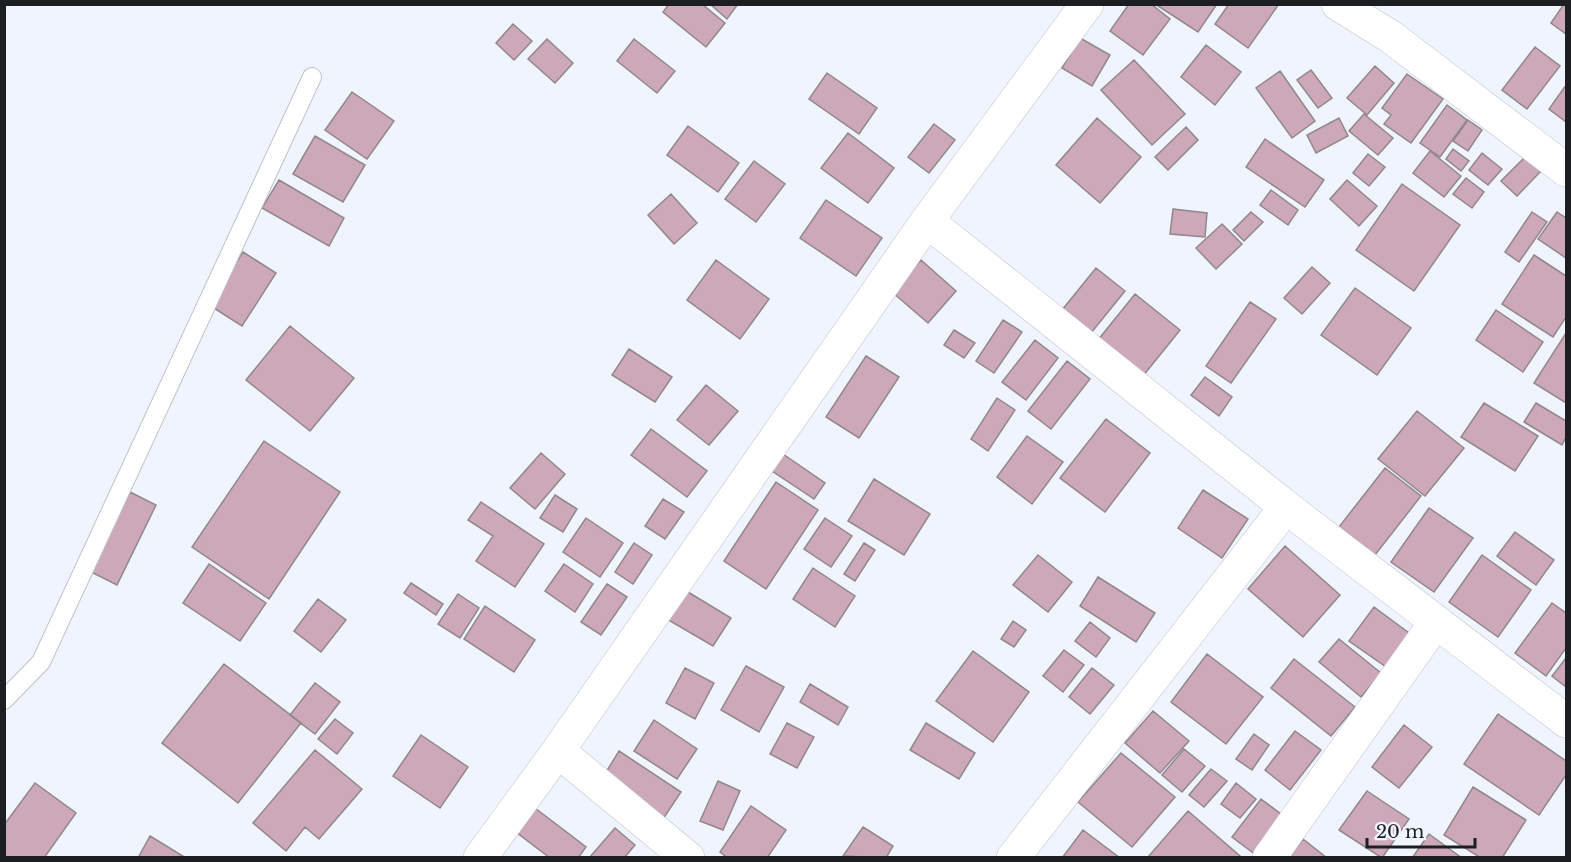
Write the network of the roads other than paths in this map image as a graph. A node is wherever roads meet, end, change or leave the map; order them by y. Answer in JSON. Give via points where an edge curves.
{"nodes":[{"id":1,"x":1087,"y":4,"type":"edge"},
{"id":2,"x":1338,"y":4,"type":"edge"},
{"id":3,"x":312,"y":77,"type":"dead end"},
{"id":4,"x":1566,"y":170,"type":"edge"},
{"id":5,"x":927,"y":221,"type":"junction"},
{"id":6,"x":1286,"y":507,"type":"junction"},
{"id":7,"x":1436,"y":622,"type":"junction"},
{"id":8,"x":4,"y":700,"type":"edge"},
{"id":9,"x":1566,"y":721,"type":"edge"},
{"id":10,"x":558,"y":751,"type":"junction"},
{"id":11,"x":480,"y":858,"type":"edge"},
{"id":12,"x":688,"y":858,"type":"edge"},
{"id":13,"x":1013,"y":858,"type":"edge"},
{"id":14,"x":1269,"y":858,"type":"edge"}],
"edges":[{"from":1,"to":5,"type":"street"},
{"from":2,"to":4,"type":"street","via":[[1391,37]]},
{"from":3,"to":8,"type":"lane","via":[[41,662]]},
{"from":5,"to":6,"type":"street"},
{"from":5,"to":10,"type":"street"},
{"from":6,"to":7,"type":"street"},
{"from":6,"to":13,"type":"street"},
{"from":7,"to":9,"type":"street"},
{"from":7,"to":14,"type":"street"},
{"from":10,"to":11,"type":"street"},
{"from":10,"to":12,"type":"street"}]}
